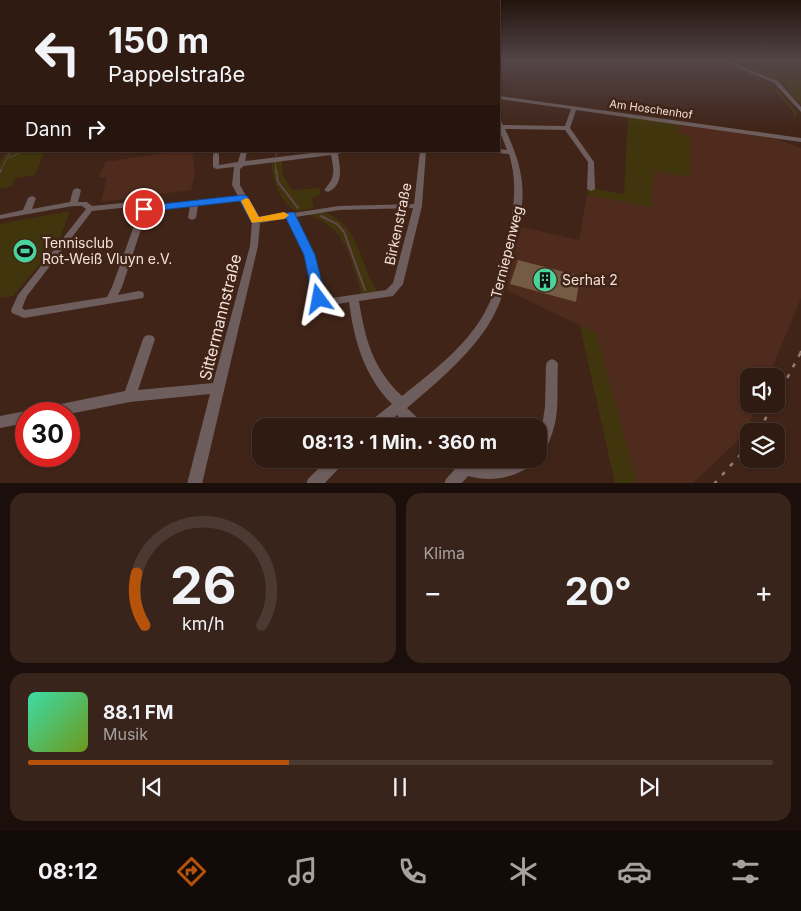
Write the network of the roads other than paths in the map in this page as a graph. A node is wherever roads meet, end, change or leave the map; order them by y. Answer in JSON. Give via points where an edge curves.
{"nodes":[{"id":1,"x":777,"y":84,"type":"edge"},
{"id":2,"x":500,"y":97,"type":"edge"},
{"id":3,"x":574,"y":108,"type":"junction"},
{"id":4,"x":801,"y":110,"type":"edge"},
{"id":5,"x":500,"y":125,"type":"edge"},
{"id":6,"x":500,"y":127,"type":"edge"},
{"id":7,"x":567,"y":128,"type":"junction"},
{"id":8,"x":801,"y":140,"type":"edge"},
{"id":9,"x":500,"y":151,"type":"edge"},
{"id":10,"x":244,"y":152,"type":"edge"},
{"id":11,"x":334,"y":152,"type":"edge"},
{"id":12,"x":423,"y":152,"type":"edge"},
{"id":13,"x":512,"y":152,"type":"junction"},
{"id":14,"x":216,"y":154,"type":"dead end"},
{"id":15,"x":241,"y":164,"type":"junction"},
{"id":16,"x":591,"y":189,"type":"dead end"},
{"id":17,"x":77,"y":190,"type":"dead end"},
{"id":18,"x":328,"y":190,"type":"dead end"},
{"id":19,"x":32,"y":198,"type":"dead end"},
{"id":20,"x":243,"y":198,"type":"junction"},
{"id":21,"x":73,"y":204,"type":"junction"},
{"id":22,"x":194,"y":204,"type":"junction"},
{"id":23,"x":418,"y":206,"type":"junction"},
{"id":24,"x":90,"y":209,"type":"junction"},
{"id":25,"x":144,"y":209,"type":"junction"},
{"id":26,"x":26,"y":213,"type":"junction"},
{"id":27,"x":290,"y":214,"type":"junction"},
{"id":28,"x":0,"y":217,"type":"edge"},
{"id":29,"x":192,"y":218,"type":"dead end"},
{"id":30,"x":256,"y":221,"type":"junction"},
{"id":31,"x":139,"y":295,"type":"dead end"},
{"id":32,"x":353,"y":298,"type":"junction"},
{"id":33,"x":110,"y":300,"type":"junction"},
{"id":34,"x":149,"y":339,"type":"dead end"},
{"id":35,"x":552,"y":364,"type":"dead end"},
{"id":36,"x":219,"y":388,"type":"junction"},
{"id":37,"x":130,"y":396,"type":"junction"},
{"id":38,"x":80,"y":406,"type":"edge"},
{"id":39,"x":399,"y":406,"type":"junction"},
{"id":40,"x":384,"y":418,"type":"edge"},
{"id":41,"x":410,"y":418,"type":"edge"},
{"id":42,"x":15,"y":419,"type":"edge"},
{"id":43,"x":0,"y":422,"type":"edge"},
{"id":44,"x":547,"y":433,"type":"edge"},
{"id":45,"x":329,"y":468,"type":"edge"},
{"id":46,"x":458,"y":468,"type":"edge"},
{"id":47,"x":471,"y":468,"type":"edge"},
{"id":48,"x":510,"y":468,"type":"edge"},
{"id":49,"x":194,"y":483,"type":"edge"},
{"id":50,"x":314,"y":483,"type":"edge"},
{"id":51,"x":452,"y":483,"type":"edge"}],
"edges":[{"from":1,"to":4,"type":"street"},
{"from":2,"to":3,"type":"street","name":"Am Hoschenhof"},
{"from":3,"to":7,"type":"street"},
{"from":3,"to":8,"type":"street","name":"Am Hoschenhof"},
{"from":5,"to":7,"type":"street"},
{"from":6,"to":13,"type":"street","name":"Terniepenweg"},
{"from":7,"to":16,"type":"street","via":[[592,162]]},
{"from":9,"to":13,"type":"street"},
{"from":10,"to":15,"type":"street"},
{"from":11,"to":15,"type":"street"},
{"from":11,"to":18,"type":"street","via":[[339,173],[335,184]]},
{"from":12,"to":23,"type":"street","name":"Birkenstraße"},
{"from":13,"to":39,"type":"street","name":"Terniepenweg","via":[[518,168],[520,201],[492,309],[482,326],[453,358]]},
{"from":14,"to":15,"type":"street","via":[[216,167]]},
{"from":15,"to":20,"type":"street","via":[[235,174]]},
{"from":17,"to":21,"type":"street"},
{"from":19,"to":26,"type":"street"},
{"from":20,"to":22,"type":"street"},
{"from":20,"to":30,"type":"street"},
{"from":21,"to":24,"type":"street","via":[[84,204]]},
{"from":21,"to":26,"type":"street"},
{"from":22,"to":25,"type":"street"},
{"from":22,"to":29,"type":"street"},
{"from":23,"to":27,"type":"street","via":[[339,208]]},
{"from":23,"to":32,"type":"street","name":"Birkenstraße","via":[[398,284],[389,293]]},
{"from":24,"to":25,"type":"street","via":[[143,204]]},
{"from":24,"to":33,"type":"street","via":[[23,295],[16,310],[24,314]]},
{"from":25,"to":33,"type":"street","via":[[118,287]]},
{"from":26,"to":28,"type":"street"},
{"from":27,"to":30,"type":"street"},
{"from":27,"to":32,"type":"street","name":"Birkenstraße","via":[[310,255],[319,299],[323,303]]},
{"from":30,"to":36,"type":"street","name":"Sittermannstraße","via":[[254,246]]},
{"from":31,"to":33,"type":"street"},
{"from":32,"to":39,"type":"street","via":[[364,353]]},
{"from":34,"to":37,"type":"street"},
{"from":35,"to":44,"type":"street","via":[[553,409]]},
{"from":36,"to":37,"type":"street"},
{"from":36,"to":49,"type":"street","name":"Sittermannstraße"},
{"from":37,"to":38,"type":"street"},
{"from":39,"to":40,"type":"street","name":"Terniepenweg"},
{"from":39,"to":41,"type":"street"},
{"from":42,"to":43,"type":"street"},
{"from":45,"to":50,"type":"street"},
{"from":46,"to":51,"type":"street"},
{"from":47,"to":48,"type":"street","via":[[484,474]]}]}
